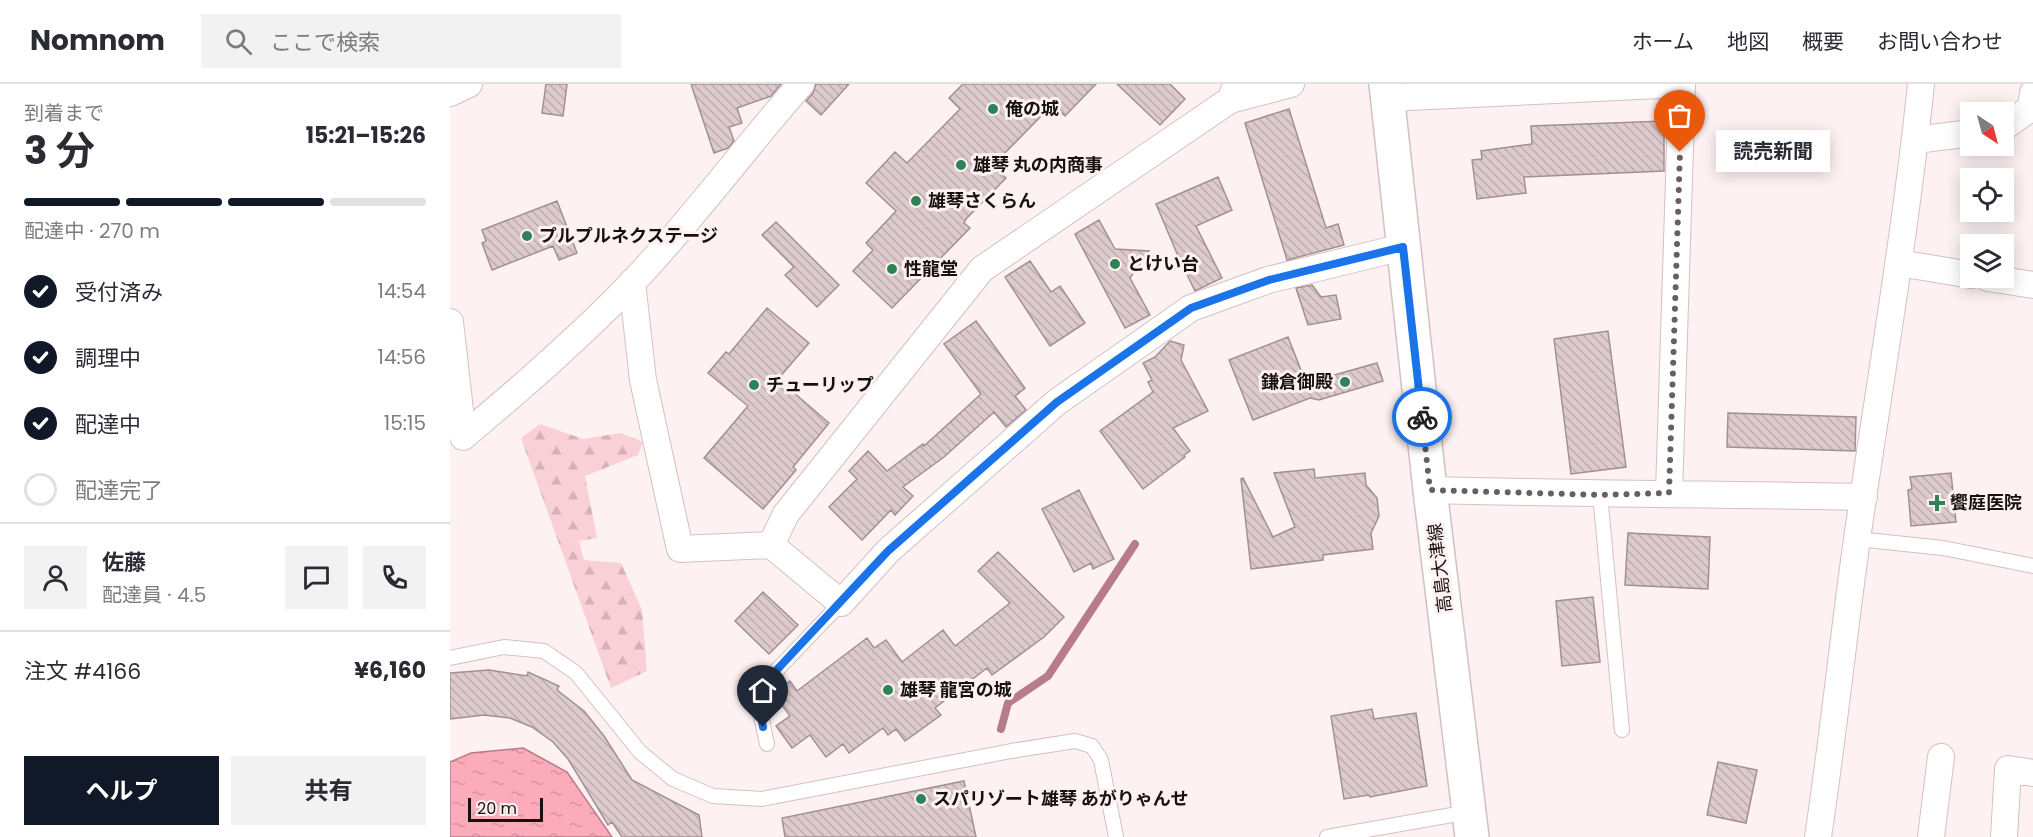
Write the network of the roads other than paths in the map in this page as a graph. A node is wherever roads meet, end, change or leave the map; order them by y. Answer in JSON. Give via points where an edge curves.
{"nodes":[{"id":1,"x":469,"y":84,"type":"edge"},
{"id":2,"x":801,"y":84,"type":"edge"},
{"id":3,"x":1292,"y":84,"type":"edge"},
{"id":4,"x":1682,"y":84,"type":"edge"},
{"id":5,"x":1921,"y":84,"type":"edge"},
{"id":6,"x":1230,"y":89,"type":"edge"},
{"id":7,"x":1387,"y":91,"type":"edge"},
{"id":8,"x":450,"y":93,"type":"edge"},
{"id":9,"x":2033,"y":93,"type":"edge"},
{"id":10,"x":2014,"y":120,"type":"edge"},
{"id":11,"x":1960,"y":135,"type":"edge"},
{"id":12,"x":1916,"y":140,"type":"junction"},
{"id":13,"x":1403,"y":247,"type":"junction"},
{"id":14,"x":1899,"y":263,"type":"junction"},
{"id":15,"x":1960,"y":273,"type":"edge"},
{"id":16,"x":632,"y":282,"type":"junction"},
{"id":17,"x":2014,"y":282,"type":"edge"},
{"id":18,"x":2033,"y":285,"type":"edge"},
{"id":19,"x":450,"y":322,"type":"edge"},
{"id":20,"x":1430,"y":490,"type":"junction"},
{"id":21,"x":1669,"y":493,"type":"junction"},
{"id":22,"x":1600,"y":495,"type":"junction"},
{"id":23,"x":1864,"y":497,"type":"junction"},
{"id":24,"x":1857,"y":539,"type":"junction"},
{"id":25,"x":771,"y":545,"type":"junction"},
{"id":26,"x":2033,"y":566,"type":"edge"},
{"id":27,"x":840,"y":603,"type":"junction"},
{"id":28,"x":450,"y":658,"type":"edge"},
{"id":29,"x":1622,"y":730,"type":"dead end"},
{"id":30,"x":767,"y":744,"type":"dead end"},
{"id":31,"x":1941,"y":756,"type":"dead end"},
{"id":32,"x":2033,"y":773,"type":"edge"},
{"id":33,"x":1470,"y":825,"type":"edge"},
{"id":34,"x":1116,"y":837,"type":"edge"},
{"id":35,"x":1327,"y":837,"type":"edge"},
{"id":36,"x":1818,"y":837,"type":"edge"},
{"id":37,"x":1931,"y":837,"type":"edge"},
{"id":38,"x":2004,"y":837,"type":"edge"}],
"edges":[{"from":1,"to":8,"type":"street"},
{"from":2,"to":16,"type":"street"},
{"from":3,"to":6,"type":"street"},
{"from":4,"to":7,"type":"street"},
{"from":4,"to":21,"type":"street"},
{"from":5,"to":12,"type":"street"},
{"from":6,"to":25,"type":"street","via":[[982,269],[786,514]]},
{"from":7,"to":13,"type":"main road","name":"高島大津線"},
{"from":9,"to":10,"type":"street","via":[[2031,108]]},
{"from":11,"to":12,"type":"street"},
{"from":12,"to":14,"type":"street"},
{"from":13,"to":20,"type":"main road","name":"高島大津線"},
{"from":13,"to":27,"type":"street","via":[[1269,280],[1191,308],[1057,402],[888,551]]},
{"from":14,"to":15,"type":"street"},
{"from":14,"to":23,"type":"street"},
{"from":16,"to":19,"type":"street","via":[[534,377],[463,437]]},
{"from":16,"to":25,"type":"street","via":[[643,380],[680,549]]},
{"from":17,"to":18,"type":"street"},
{"from":20,"to":22,"type":"street"},
{"from":20,"to":33,"type":"main road","name":"高島大津線"},
{"from":21,"to":22,"type":"street"},
{"from":21,"to":23,"type":"street"},
{"from":22,"to":29,"type":"lane"},
{"from":23,"to":24,"type":"street"},
{"from":24,"to":26,"type":"lane","via":[[1944,548]]},
{"from":24,"to":36,"type":"street"},
{"from":25,"to":27,"type":"street"},
{"from":27,"to":30,"type":"lane","via":[[756,692]]},
{"from":28,"to":34,"type":"lane","via":[[504,647],[544,651],[576,673],[640,752],[673,779],[713,796],[762,799],[1075,741],[1092,746],[1101,760]]},
{"from":31,"to":37,"type":"street"},
{"from":32,"to":38,"type":"street","via":[[2008,769]]},
{"from":33,"to":35,"type":"lane"}]}
